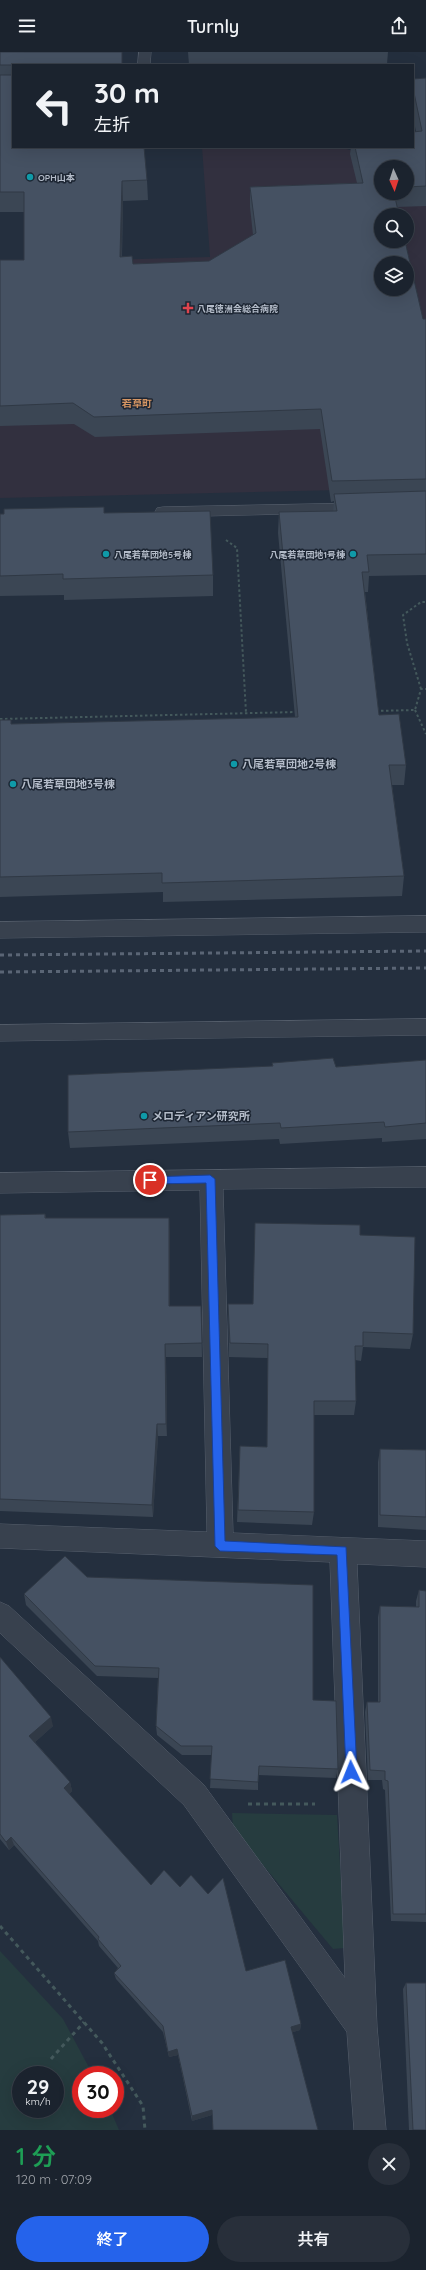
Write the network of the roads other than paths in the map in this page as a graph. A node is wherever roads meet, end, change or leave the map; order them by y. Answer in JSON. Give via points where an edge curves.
{"nodes":[{"id":1,"x":145,"y":52,"type":"edge"},
{"id":2,"x":144,"y":64,"type":"edge"},
{"id":3,"x":379,"y":507,"type":"edge"},
{"id":4,"x":143,"y":512,"type":"edge"},
{"id":5,"x":426,"y":924,"type":"edge"},
{"id":6,"x":0,"y":930,"type":"edge"},
{"id":7,"x":426,"y":1027,"type":"edge"},
{"id":8,"x":0,"y":1033,"type":"edge"},
{"id":9,"x":426,"y":1177,"type":"edge"},
{"id":10,"x":210,"y":1179,"type":"junction"},
{"id":11,"x":0,"y":1183,"type":"edge"},
{"id":12,"x":0,"y":1536,"type":"edge"},
{"id":13,"x":220,"y":1546,"type":"junction"},
{"id":14,"x":342,"y":1550,"type":"junction"},
{"id":15,"x":426,"y":1554,"type":"edge"},
{"id":16,"x":0,"y":1615,"type":"edge"},
{"id":17,"x":362,"y":2027,"type":"junction"},
{"id":18,"x":370,"y":2130,"type":"edge"}],
"edges":[{"from":1,"to":2,"type":"street"},
{"from":3,"to":4,"type":"street"},
{"from":5,"to":6,"type":"street"},
{"from":7,"to":8,"type":"street"},
{"from":9,"to":10,"type":"street"},
{"from":10,"to":11,"type":"street"},
{"from":10,"to":13,"type":"street"},
{"from":12,"to":13,"type":"street"},
{"from":13,"to":14,"type":"street"},
{"from":14,"to":15,"type":"street"},
{"from":14,"to":17,"type":"street"},
{"from":16,"to":17,"type":"street","via":[[194,1795]]},
{"from":17,"to":18,"type":"street"}]}
